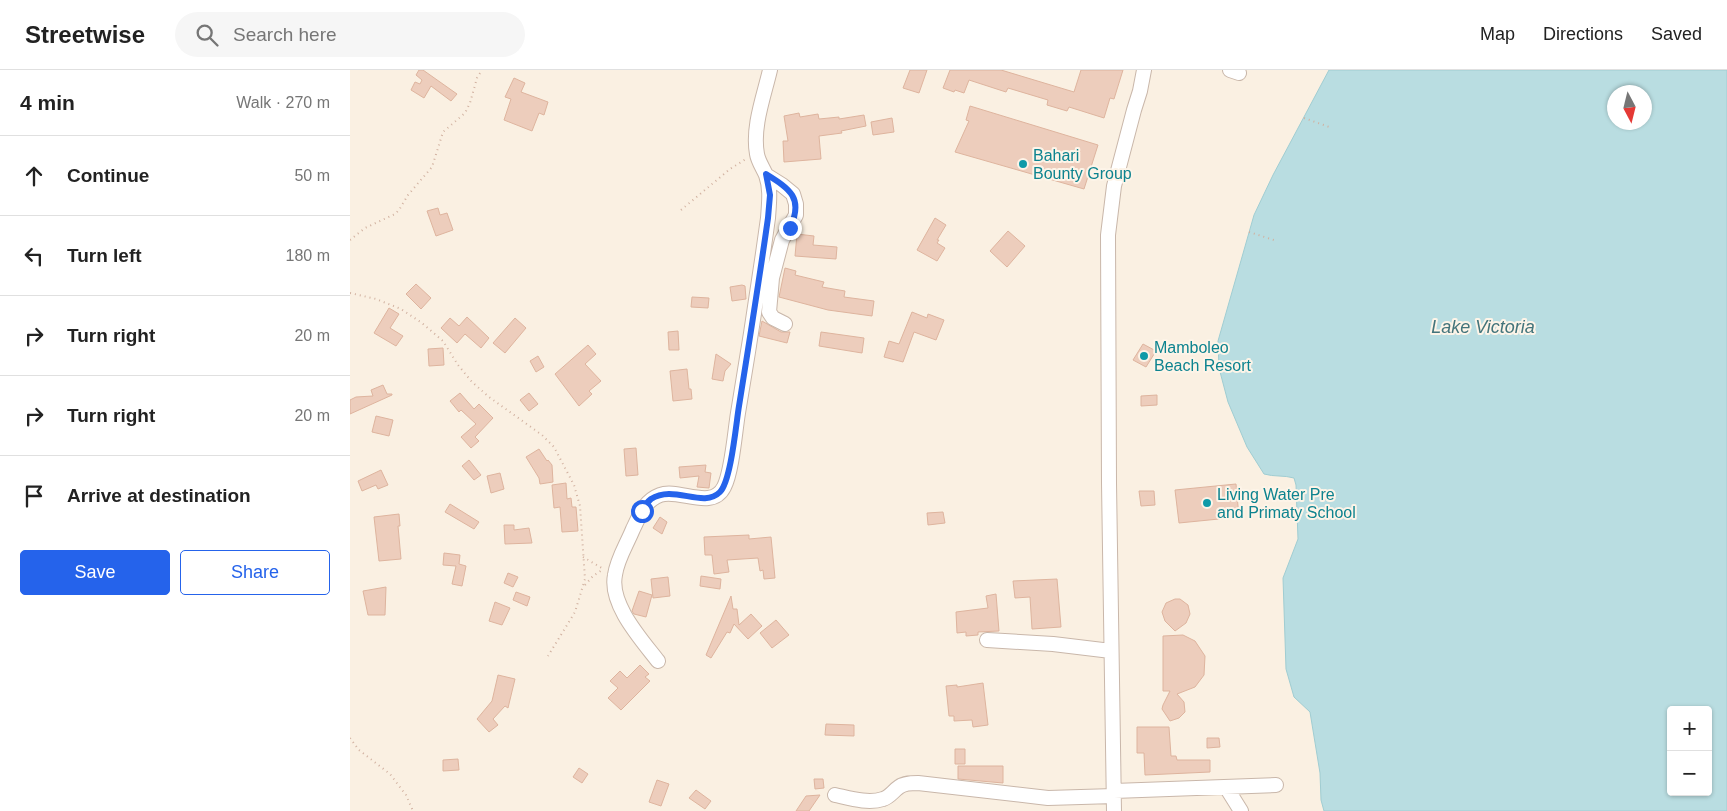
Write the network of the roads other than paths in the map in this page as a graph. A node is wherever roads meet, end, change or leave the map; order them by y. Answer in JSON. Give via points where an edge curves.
{"nodes":[{"id":1,"x":770,"y":70,"type":"edge"},
{"id":2,"x":1144,"y":70,"type":"edge"},
{"id":3,"x":766,"y":174,"type":"junction"},
{"id":4,"x":786,"y":324,"type":"dead end"},
{"id":5,"x":987,"y":640,"type":"dead end"},
{"id":6,"x":1112,"y":651,"type":"junction"},
{"id":7,"x":658,"y":661,"type":"dead end"},
{"id":8,"x":1276,"y":785,"type":"dead end"},
{"id":9,"x":1226,"y":787,"type":"junction"},
{"id":10,"x":1114,"y":794,"type":"junction"},
{"id":11,"x":834,"y":795,"type":"dead end"},
{"id":12,"x":1114,"y":811,"type":"edge"},
{"id":13,"x":1241,"y":811,"type":"edge"}],
"edges":[{"from":1,"to":3,"type":"street","via":[[757,127],[758,155]]},
{"from":2,"to":6,"type":"street","via":[[1114,186],[1108,235]]},
{"from":3,"to":4,"type":"street","via":[[793,194],[796,204],[796,215],[776,258],[771,286],[769,312],[773,318]]},
{"from":3,"to":7,"type":"street","via":[[770,195],[768,218],[724,487],[710,497],[695,498],[677,493],[662,494],[650,500],[615,573],[616,594],[627,619]]},
{"from":5,"to":6,"type":"street"},
{"from":6,"to":10,"type":"street"},
{"from":8,"to":9,"type":"street"},
{"from":9,"to":10,"type":"street"},
{"from":9,"to":13,"type":"street"},
{"from":10,"to":11,"type":"street","via":[[1048,798],[910,783],[899,786],[883,799],[869,801]]},
{"from":10,"to":12,"type":"street"}]}
